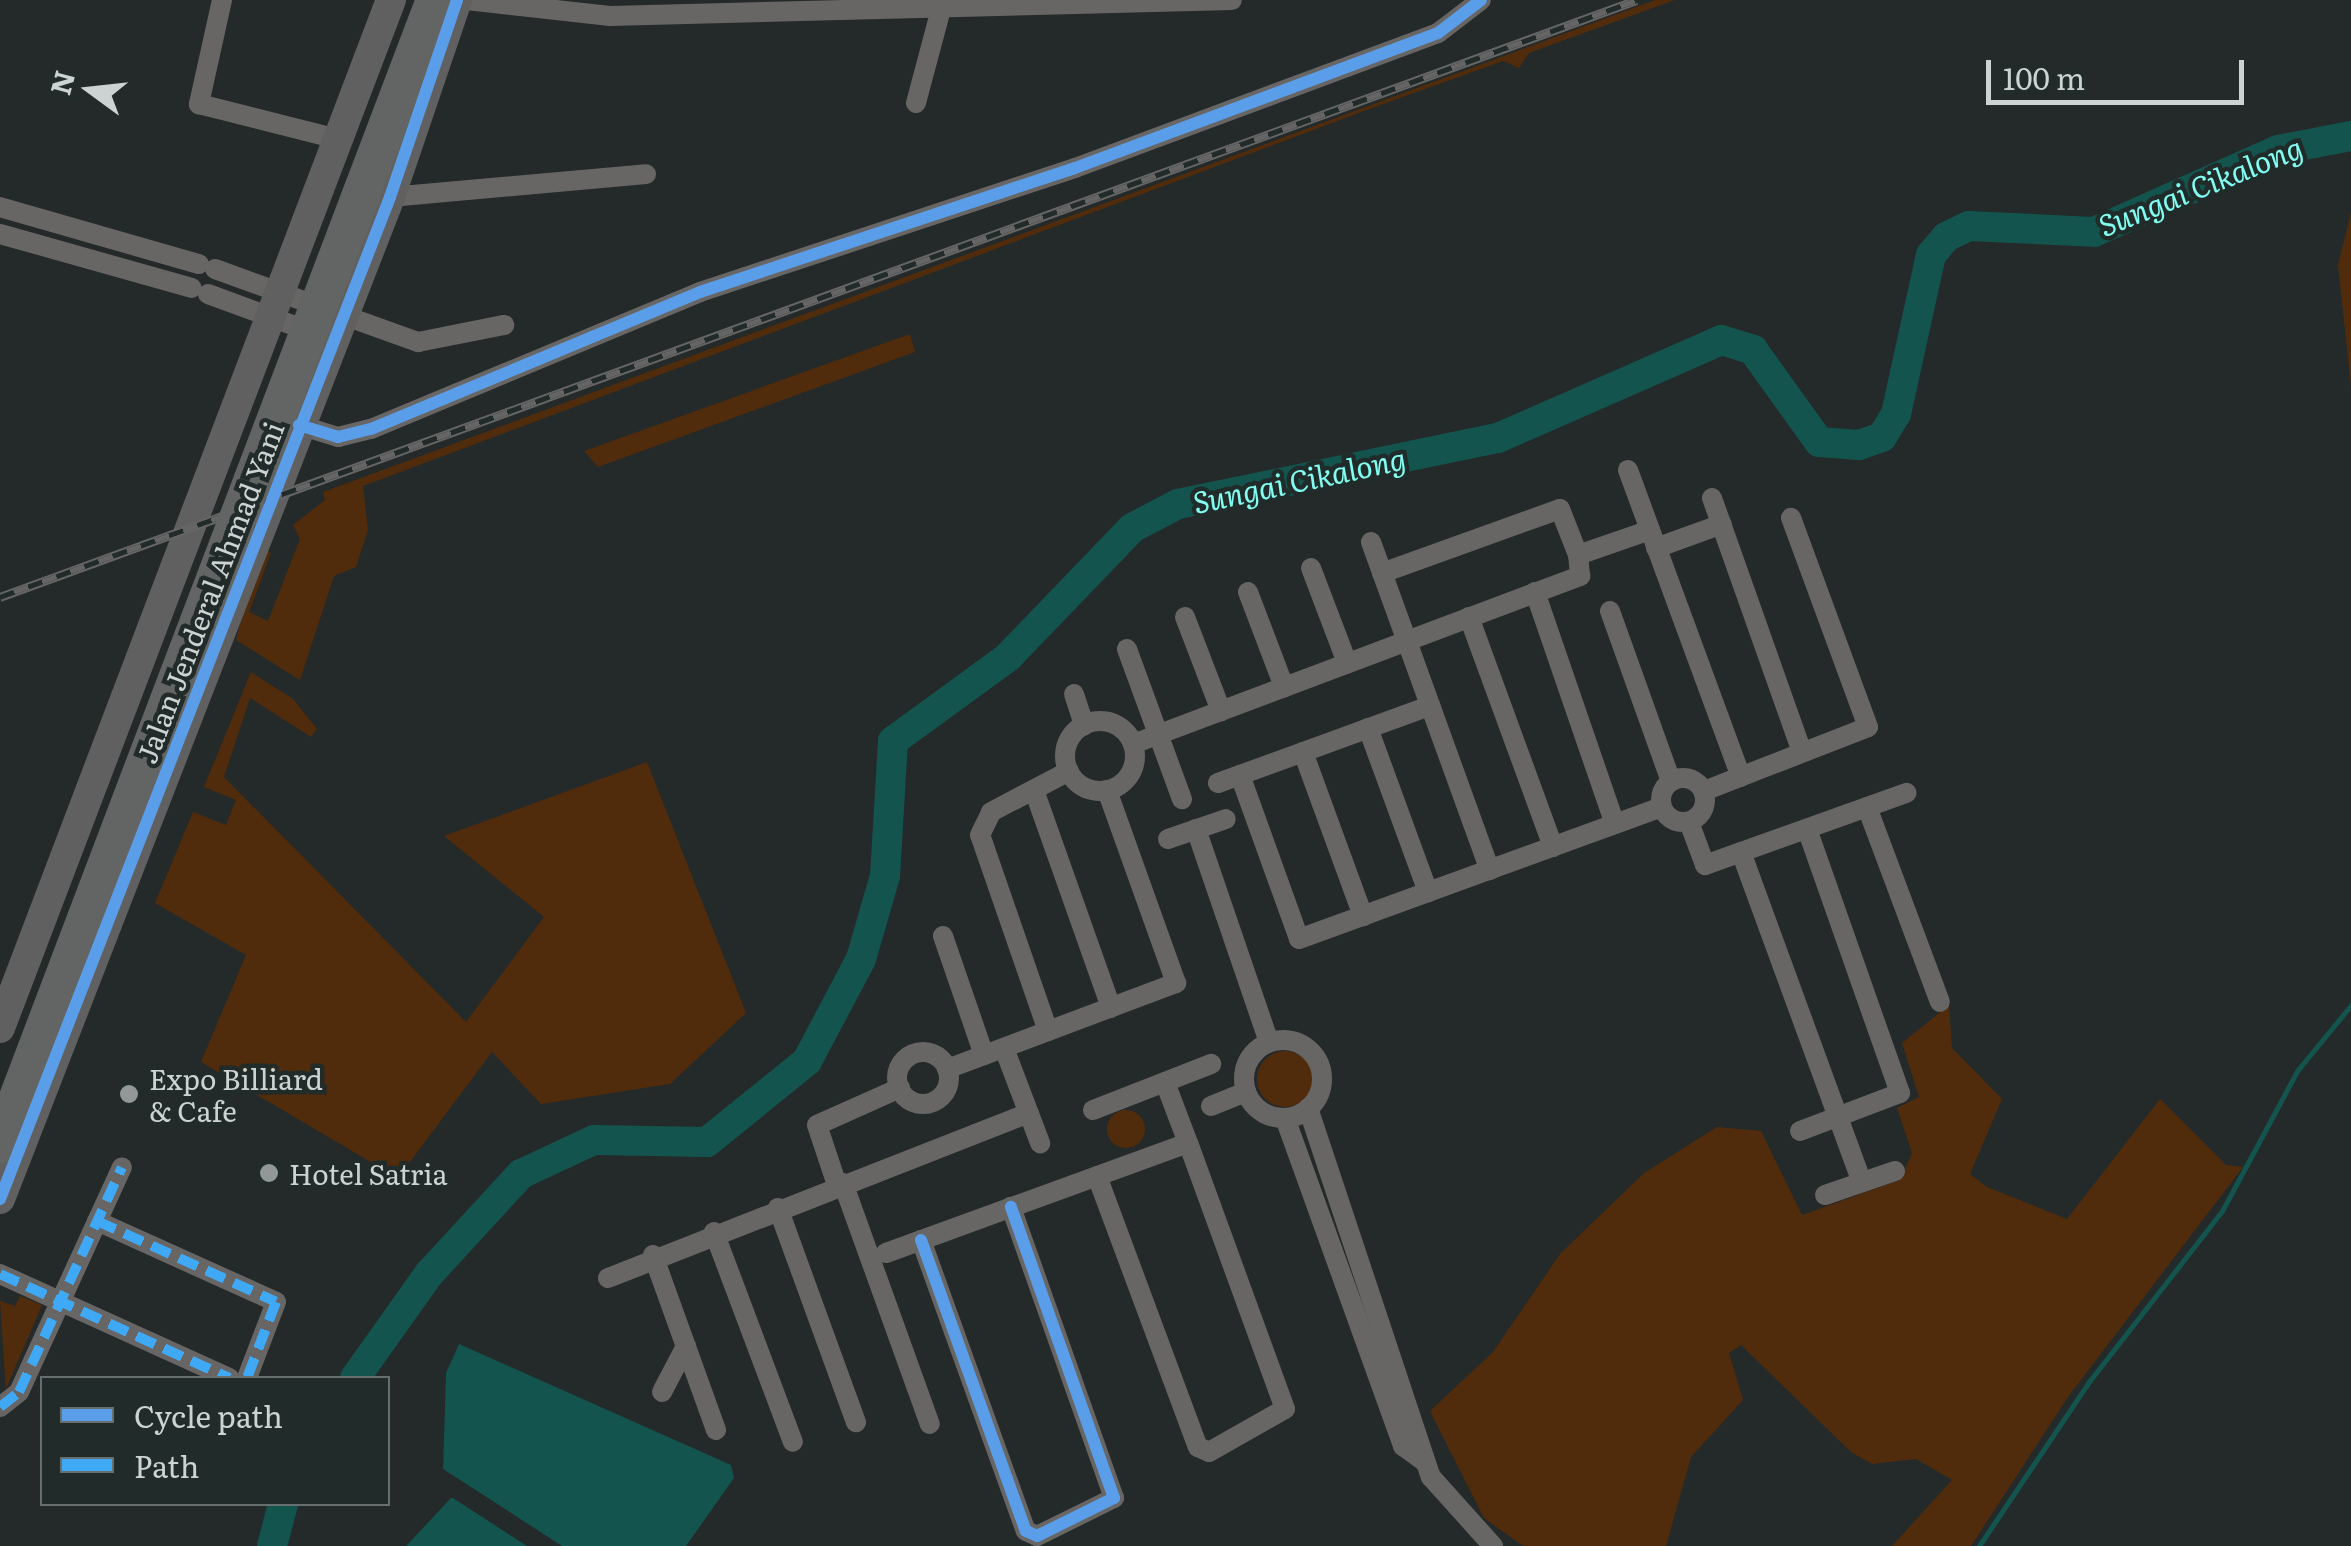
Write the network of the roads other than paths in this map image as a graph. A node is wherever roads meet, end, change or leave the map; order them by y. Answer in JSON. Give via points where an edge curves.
{"nodes":[{"id":1,"x":222,"y":0,"type":"edge"},
{"id":2,"x":391,"y":0,"type":"edge"},
{"id":3,"x":411,"y":0,"type":"edge"},
{"id":4,"x":435,"y":0,"type":"edge"},
{"id":5,"x":456,"y":0,"type":"edge"},
{"id":6,"x":467,"y":0,"type":"edge"},
{"id":7,"x":1232,"y":0,"type":"edge"},
{"id":8,"x":1481,"y":0,"type":"edge"},
{"id":9,"x":748,"y":5,"type":"edge"},
{"id":10,"x":870,"y":5,"type":"edge"},
{"id":11,"x":610,"y":8,"type":"edge"},
{"id":12,"x":940,"y":9,"type":"junction"},
{"id":13,"x":916,"y":103,"type":"dead end"},
{"id":14,"x":341,"y":140,"type":"junction"},
{"id":15,"x":646,"y":174,"type":"dead end"},
{"id":16,"x":390,"y":197,"type":"junction"},
{"id":17,"x":0,"y":207,"type":"edge"},
{"id":18,"x":26,"y":214,"type":"junction"},
{"id":19,"x":10,"y":236,"type":"edge"},
{"id":20,"x":199,"y":264,"type":"junction"},
{"id":21,"x":193,"y":288,"type":"junction"},
{"id":22,"x":278,"y":304,"type":"junction"},
{"id":23,"x":504,"y":325,"type":"dead end"},
{"id":24,"x":339,"y":326,"type":"junction"},
{"id":25,"x":299,"y":425,"type":"junction"},
{"id":26,"x":1628,"y":470,"type":"dead end"},
{"id":27,"x":1712,"y":498,"type":"dead end"},
{"id":28,"x":1792,"y":518,"type":"dead end"},
{"id":29,"x":1722,"y":524,"type":"junction"},
{"id":30,"x":1653,"y":539,"type":"junction"},
{"id":31,"x":1371,"y":542,"type":"dead end"},
{"id":32,"x":1578,"y":555,"type":"junction"},
{"id":33,"x":1310,"y":568,"type":"dead end"},
{"id":34,"x":1382,"y":573,"type":"junction"},
{"id":35,"x":1248,"y":592,"type":"dead end"},
{"id":36,"x":1535,"y":592,"type":"junction"},
{"id":37,"x":1610,"y":610,"type":"dead end"},
{"id":38,"x":1185,"y":617,"type":"dead end"},
{"id":39,"x":1470,"y":617,"type":"junction"},
{"id":40,"x":1407,"y":641,"type":"junction"},
{"id":41,"x":1127,"y":649,"type":"dead end"},
{"id":42,"x":1347,"y":664,"type":"junction"},
{"id":43,"x":142,"y":666,"type":"junction"},
{"id":44,"x":1284,"y":687,"type":"junction"},
{"id":45,"x":200,"y":688,"type":"junction"},
{"id":46,"x":1074,"y":694,"type":"dead end"},
{"id":47,"x":1430,"y":706,"type":"junction"},
{"id":48,"x":1221,"y":711,"type":"junction"},
{"id":49,"x":1084,"y":726,"type":"junction"},
{"id":50,"x":1368,"y":728,"type":"junction"},
{"id":51,"x":1157,"y":735,"type":"junction"},
{"id":52,"x":1133,"y":744,"type":"junction"},
{"id":53,"x":1304,"y":752,"type":"junction"},
{"id":54,"x":1802,"y":752,"type":"junction"},
{"id":55,"x":1069,"y":772,"type":"junction"},
{"id":56,"x":1240,"y":775,"type":"junction"},
{"id":57,"x":1742,"y":777,"type":"junction"},
{"id":58,"x":1671,"y":781,"type":"junction"},
{"id":59,"x":1218,"y":783,"type":"dead end"},
{"id":60,"x":1034,"y":790,"type":"junction"},
{"id":61,"x":1108,"y":790,"type":"junction"},
{"id":62,"x":1704,"y":791,"type":"junction"},
{"id":63,"x":1906,"y":793,"type":"dead end"},
{"id":64,"x":1182,"y":799,"type":"dead end"},
{"id":65,"x":1662,"y":807,"type":"junction"},
{"id":66,"x":1867,"y":807,"type":"junction"},
{"id":67,"x":1238,"y":814,"type":"junction"},
{"id":68,"x":1689,"y":822,"type":"junction"},
{"id":69,"x":1616,"y":824,"type":"junction"},
{"id":70,"x":1196,"y":829,"type":"junction"},
{"id":71,"x":1806,"y":829,"type":"junction"},
{"id":72,"x":1552,"y":847,"type":"junction"},
{"id":73,"x":1741,"y":852,"type":"junction"},
{"id":74,"x":1130,"y":853,"type":"junction"},
{"id":75,"x":1490,"y":870,"type":"junction"},
{"id":76,"x":1428,"y":892,"type":"junction"},
{"id":77,"x":1363,"y":916,"type":"junction"},
{"id":78,"x":944,"y":936,"type":"dead end"},
{"id":79,"x":1940,"y":1002,"type":"dead end"},
{"id":80,"x":1111,"y":1008,"type":"junction"},
{"id":81,"x":0,"y":1028,"type":"edge"},
{"id":82,"x":908,"y":1031,"type":"dead end"},
{"id":83,"x":1048,"y":1031,"type":"junction"},
{"id":84,"x":1270,"y":1042,"type":"junction"},
{"id":85,"x":994,"y":1052,"type":"junction"},
{"id":86,"x":916,"y":1053,"type":"junction"},
{"id":87,"x":1211,"y":1064,"type":"dead end"},
{"id":88,"x":948,"y":1069,"type":"junction"},
{"id":89,"x":1165,"y":1082,"type":"junction"},
{"id":90,"x":0,"y":1084,"type":"edge"},
{"id":91,"x":900,"y":1088,"type":"junction"},
{"id":92,"x":1246,"y":1092,"type":"junction"},
{"id":93,"x":1308,"y":1108,"type":"junction"},
{"id":94,"x":1093,"y":1110,"type":"dead end"},
{"id":95,"x":1029,"y":1113,"type":"junction"},
{"id":96,"x":1179,"y":1118,"type":"junction"},
{"id":97,"x":1285,"y":1118,"type":"junction"},
{"id":98,"x":1838,"y":1118,"type":"junction"},
{"id":99,"x":1800,"y":1130,"type":"dead end"},
{"id":100,"x":1040,"y":1143,"type":"dead end"},
{"id":101,"x":1188,"y":1143,"type":"junction"},
{"id":102,"x":0,"y":1145,"type":"edge"},
{"id":103,"x":122,"y":1168,"type":"dead end"},
{"id":104,"x":1895,"y":1171,"type":"dead end"},
{"id":105,"x":1097,"y":1176,"type":"junction"},
{"id":106,"x":1862,"y":1182,"type":"junction"},
{"id":107,"x":840,"y":1184,"type":"junction"},
{"id":108,"x":1825,"y":1195,"type":"dead end"},
{"id":109,"x":0,"y":1199,"type":"edge"},
{"id":110,"x":778,"y":1208,"type":"junction"},
{"id":111,"x":1011,"y":1208,"type":"junction"},
{"id":112,"x":97,"y":1221,"type":"junction"},
{"id":113,"x":714,"y":1232,"type":"junction"},
{"id":114,"x":921,"y":1240,"type":"junction"},
{"id":115,"x":886,"y":1253,"type":"dead end"},
{"id":116,"x":652,"y":1255,"type":"junction"},
{"id":117,"x":0,"y":1274,"type":"edge"},
{"id":118,"x":608,"y":1278,"type":"dead end"},
{"id":119,"x":61,"y":1300,"type":"junction"},
{"id":120,"x":686,"y":1346,"type":"junction"},
{"id":121,"x":224,"y":1376,"type":"edge"},
{"id":122,"x":248,"y":1376,"type":"edge"},
{"id":123,"x":34,"y":1384,"type":"edge"},
{"id":124,"x":662,"y":1392,"type":"dead end"},
{"id":125,"x":0,"y":1407,"type":"edge"},
{"id":126,"x":856,"y":1422,"type":"dead end"},
{"id":127,"x":930,"y":1424,"type":"dead end"},
{"id":128,"x":716,"y":1430,"type":"dead end"},
{"id":129,"x":793,"y":1442,"type":"dead end"},
{"id":130,"x":1425,"y":1462,"type":"junction"},
{"id":131,"x":1493,"y":1546,"type":"edge"}],
"edges":[{"from":1,"to":14,"type":"street","via":[[199,104]]},
{"from":2,"to":14,"type":"street","name":"Jalan Jenderal Ahmad Yani"},
{"from":3,"to":90,"type":"highway","name":"Jalan Jenderal Ahmad Yani"},
{"from":4,"to":102,"type":"highway","name":"Jalan Jenderal Ahmad Yani","bridge":true},
{"from":5,"to":16,"type":"street","name":"Jalan Jenderal Ahmad Yani"},
{"from":6,"to":11,"type":"street"},
{"from":7,"to":12,"type":"street"},
{"from":8,"to":25,"type":"street","via":[[1438,32],[1075,168],[700,292],[371,429],[338,437]]},
{"from":9,"to":10,"type":"street"},
{"from":9,"to":11,"type":"street"},
{"from":10,"to":12,"type":"street"},
{"from":12,"to":13,"type":"street"},
{"from":14,"to":22,"type":"street","name":"Jalan Jenderal Ahmad Yani"},
{"from":15,"to":16,"type":"street"},
{"from":16,"to":24,"type":"street","name":"Jalan Jenderal Ahmad Yani"},
{"from":17,"to":18,"type":"street"},
{"from":18,"to":19,"type":"street"},
{"from":18,"to":20,"type":"street"},
{"from":19,"to":21,"type":"street"},
{"from":20,"to":21,"type":"street"},
{"from":20,"to":22,"type":"street"},
{"from":21,"to":22,"type":"street"},
{"from":22,"to":24,"type":"street"},
{"from":22,"to":24,"type":"street"},
{"from":22,"to":43,"type":"street","name":"Jalan Jenderal Ahmad Yani"},
{"from":23,"to":24,"type":"street","via":[[434,344]]},
{"from":24,"to":25,"type":"street","name":"Jalan Jenderal Ahmad Yani"},
{"from":25,"to":45,"type":"street","name":"Jalan Jenderal Ahmad Yani"},
{"from":26,"to":30,"type":"street"},
{"from":27,"to":29,"type":"street"},
{"from":28,"to":54,"type":"street","via":[[1868,724]]},
{"from":29,"to":30,"type":"street"},
{"from":29,"to":54,"type":"street"},
{"from":30,"to":32,"type":"street"},
{"from":30,"to":57,"type":"street"},
{"from":31,"to":34,"type":"street"},
{"from":32,"to":34,"type":"street","via":[[1560,508]]},
{"from":32,"to":36,"type":"street","via":[[1580,576]]},
{"from":33,"to":42,"type":"street"},
{"from":34,"to":40,"type":"street"},
{"from":35,"to":44,"type":"street"},
{"from":36,"to":39,"type":"street"},
{"from":36,"to":69,"type":"street"},
{"from":37,"to":58,"type":"street"},
{"from":38,"to":48,"type":"street"},
{"from":39,"to":40,"type":"street"},
{"from":39,"to":72,"type":"street"},
{"from":40,"to":42,"type":"street"},
{"from":40,"to":47,"type":"street"},
{"from":41,"to":51,"type":"street"},
{"from":42,"to":44,"type":"street"},
{"from":43,"to":45,"type":"street","via":[[156,649],[178,650],[200,670]]},
{"from":43,"to":81,"type":"street","name":"Jalan Jenderal Ahmad Yani"},
{"from":44,"to":48,"type":"street"},
{"from":45,"to":109,"type":"street","name":"Jalan Jenderal Ahmad Yani"},
{"from":46,"to":49,"type":"street"},
{"from":47,"to":50,"type":"street"},
{"from":47,"to":75,"type":"street"},
{"from":48,"to":51,"type":"street"},
{"from":49,"to":52,"type":"street","via":[[1114,724]]},
{"from":49,"to":55,"type":"street","via":[[1068,744]]},
{"from":50,"to":53,"type":"street"},
{"from":50,"to":76,"type":"street"},
{"from":51,"to":52,"type":"street"},
{"from":51,"to":64,"type":"street"},
{"from":52,"to":61,"type":"street","via":[[1132,770]]},
{"from":53,"to":56,"type":"street"},
{"from":53,"to":77,"type":"street"},
{"from":54,"to":57,"type":"street"},
{"from":55,"to":60,"type":"street"},
{"from":55,"to":61,"type":"street","via":[[1088,788]]},
{"from":56,"to":59,"type":"street"},
{"from":56,"to":67,"type":"street"},
{"from":57,"to":62,"type":"street"},
{"from":58,"to":62,"type":"street","via":[[1690,778]]},
{"from":58,"to":65,"type":"street"},
{"from":60,"to":80,"type":"street"},
{"from":60,"to":83,"type":"street","via":[[990,812],[980,834]]},
{"from":61,"to":74,"type":"street"},
{"from":62,"to":68,"type":"street","via":[[1704,810]]},
{"from":63,"to":66,"type":"street"},
{"from":65,"to":68,"type":"street"},
{"from":65,"to":69,"type":"street"},
{"from":66,"to":71,"type":"street"},
{"from":66,"to":79,"type":"street"},
{"from":67,"to":70,"type":"street"},
{"from":67,"to":77,"type":"street","via":[[1299,939]]},
{"from":68,"to":73,"type":"street","via":[[1705,866]]},
{"from":69,"to":72,"type":"street"},
{"from":70,"to":74,"type":"street"},
{"from":70,"to":84,"type":"street"},
{"from":71,"to":73,"type":"street"},
{"from":71,"to":98,"type":"street","via":[[1900,1093]]},
{"from":72,"to":75,"type":"street"},
{"from":73,"to":98,"type":"street"},
{"from":74,"to":80,"type":"street","via":[[1176,983]]},
{"from":75,"to":76,"type":"street"},
{"from":76,"to":77,"type":"street"},
{"from":78,"to":85,"type":"street"},
{"from":80,"to":83,"type":"street"},
{"from":82,"to":86,"type":"street"},
{"from":83,"to":85,"type":"street"},
{"from":84,"to":92,"type":"street","via":[[1250,1057]]},
{"from":84,"to":93,"type":"street","via":[[1296,1042],[1316,1059],[1321,1085]]},
{"from":85,"to":88,"type":"street"},
{"from":85,"to":95,"type":"street"},
{"from":86,"to":88,"type":"street"},
{"from":86,"to":91,"type":"street","via":[[899,1069]]},
{"from":87,"to":89,"type":"street"},
{"from":88,"to":91,"type":"street","via":[[936,1101],[912,1102]]},
{"from":89,"to":94,"type":"street"},
{"from":89,"to":96,"type":"street"},
{"from":91,"to":107,"type":"street","via":[[817,1126]]},
{"from":92,"to":96,"type":"street"},
{"from":92,"to":97,"type":"street","via":[[1262,1112]]},
{"from":93,"to":97,"type":"street"},
{"from":93,"to":130,"type":"street","via":[[1425,1437]]},
{"from":95,"to":100,"type":"street"},
{"from":95,"to":107,"type":"street"},
{"from":96,"to":101,"type":"street"},
{"from":97,"to":130,"type":"street","via":[[1404,1446]]},
{"from":98,"to":99,"type":"street"},
{"from":98,"to":106,"type":"street"},
{"from":101,"to":105,"type":"street"},
{"from":101,"to":105,"type":"street","via":[[1285,1409],[1209,1452],[1198,1448]]},
{"from":103,"to":112,"type":"street"},
{"from":104,"to":106,"type":"street"},
{"from":105,"to":111,"type":"street"},
{"from":106,"to":108,"type":"street"},
{"from":107,"to":110,"type":"street"},
{"from":107,"to":127,"type":"street"},
{"from":110,"to":113,"type":"street"},
{"from":110,"to":126,"type":"street"},
{"from":111,"to":114,"type":"street"},
{"from":111,"to":114,"type":"street","via":[[1114,1498],[1038,1536],[1026,1531]]},
{"from":112,"to":119,"type":"street"},
{"from":112,"to":122,"type":"street","via":[[276,1302]]},
{"from":113,"to":116,"type":"street"},
{"from":113,"to":129,"type":"street"},
{"from":114,"to":115,"type":"street"},
{"from":116,"to":118,"type":"street"},
{"from":116,"to":120,"type":"street","via":[[668,1326]]},
{"from":117,"to":119,"type":"street"},
{"from":119,"to":121,"type":"street"},
{"from":119,"to":123,"type":"street"},
{"from":120,"to":124,"type":"street"},
{"from":120,"to":128,"type":"street"},
{"from":123,"to":125,"type":"street"},
{"from":130,"to":131,"type":"street","via":[[1453,1511]]}]}
